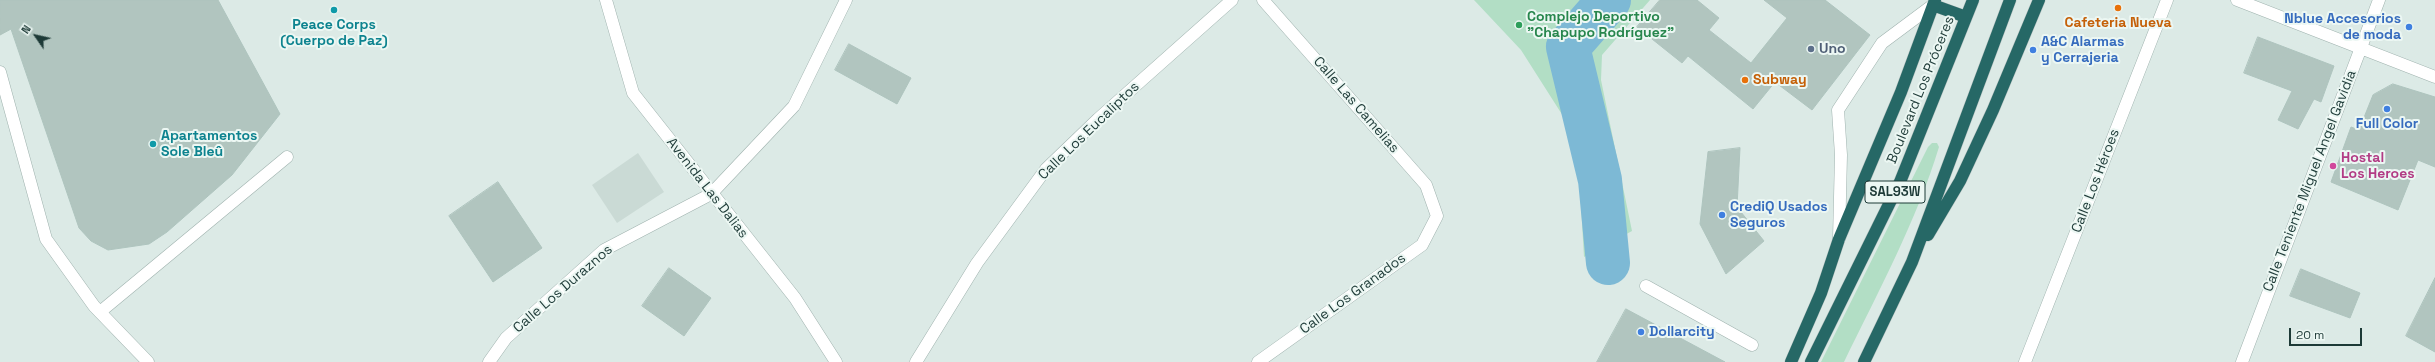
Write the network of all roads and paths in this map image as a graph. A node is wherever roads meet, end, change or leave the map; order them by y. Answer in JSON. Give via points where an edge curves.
{"nodes":[{"id":1,"x":606,"y":0,"type":"edge"},
{"id":2,"x":846,"y":0,"type":"edge"},
{"id":3,"x":1232,"y":0,"type":"edge"},
{"id":4,"x":1263,"y":0,"type":"edge"},
{"id":5,"x":1973,"y":0,"type":"edge"},
{"id":6,"x":2010,"y":0,"type":"edge"},
{"id":7,"x":2039,"y":0,"type":"edge"},
{"id":8,"x":2167,"y":0,"type":"edge"},
{"id":9,"x":2237,"y":0,"type":"edge"},
{"id":10,"x":2379,"y":0,"type":"edge"},
{"id":11,"x":1934,"y":2,"type":"edge"},
{"id":12,"x":1966,"y":17,"type":"junction"},
{"id":13,"x":2360,"y":48,"type":"junction"},
{"id":14,"x":0,"y":72,"type":"edge"},
{"id":15,"x":2435,"y":77,"type":"edge"},
{"id":16,"x":287,"y":157,"type":"dead end"},
{"id":17,"x":711,"y":194,"type":"junction"},
{"id":18,"x":1437,"y":216,"type":"joint"},
{"id":19,"x":1839,"y":239,"type":"junction"},
{"id":20,"x":1912,"y":262,"type":"junction"},
{"id":21,"x":1646,"y":286,"type":"dead end"},
{"id":22,"x":100,"y":312,"type":"junction"},
{"id":23,"x":1752,"y":345,"type":"dead end"},
{"id":24,"x":148,"y":362,"type":"edge"},
{"id":25,"x":490,"y":362,"type":"edge"},
{"id":26,"x":836,"y":362,"type":"edge"},
{"id":27,"x":916,"y":362,"type":"edge"},
{"id":28,"x":1258,"y":362,"type":"edge"},
{"id":29,"x":1791,"y":362,"type":"edge"},
{"id":30,"x":1811,"y":362,"type":"edge"},
{"id":31,"x":1864,"y":362,"type":"edge"},
{"id":32,"x":2025,"y":362,"type":"edge"},
{"id":33,"x":2242,"y":362,"type":"edge"}],
"edges":[{"from":1,"to":17,"type":"street","name":"Avenida Las Dalias","via":[[633,92]]},
{"from":2,"to":17,"type":"street","name":"Calle Los Duraznos","via":[[794,106]]},
{"from":3,"to":27,"type":"street","name":"Calle Los Eucaliptos","via":[[1098,119],[1046,169],[978,263]]},
{"from":4,"to":18,"type":"street","name":"Calle Las Camelias","via":[[1426,185]]},
{"from":5,"to":12,"type":"highway","name":"Boulevard Los Próceres","number":"SAL93W"},
{"from":6,"to":20,"type":"highway","number":"SAL93W"},
{"from":7,"to":20,"type":"highway","via":[[1960,181]]},
{"from":8,"to":32,"type":"street","name":"Calle Los Héroes"},
{"from":9,"to":13,"type":"street"},
{"from":10,"to":13,"type":"street","name":"Calle Teniente Miguel Angel Gavidia"},
{"from":11,"to":12,"type":"highway"},
{"from":11,"to":19,"type":"highway","via":[[1901,92]]},
{"from":11,"to":19,"type":"street","via":[[1882,43],[1838,110],[1842,155]]},
{"from":12,"to":30,"type":"highway","name":"Boulevard Los Próceres","number":"SAL93W","via":[[1900,182]]},
{"from":13,"to":15,"type":"street"},
{"from":13,"to":33,"type":"street","name":"Calle Teniente Miguel Angel Gavidia"},
{"from":14,"to":22,"type":"street","via":[[46,239]]},
{"from":16,"to":22,"type":"street"},
{"from":17,"to":25,"type":"street","name":"Calle Los Duraznos","via":[[604,250],[506,338]]},
{"from":17,"to":26,"type":"street","name":"Avenida Las Dalias","via":[[794,298]]},
{"from":18,"to":28,"type":"street","name":"Calle Los Granados","via":[[1422,245]]},
{"from":19,"to":29,"type":"highway","via":[[1821,293]]},
{"from":20,"to":31,"type":"highway","number":"SAL93W"},
{"from":21,"to":23,"type":"street"},
{"from":22,"to":24,"type":"street"}]}
